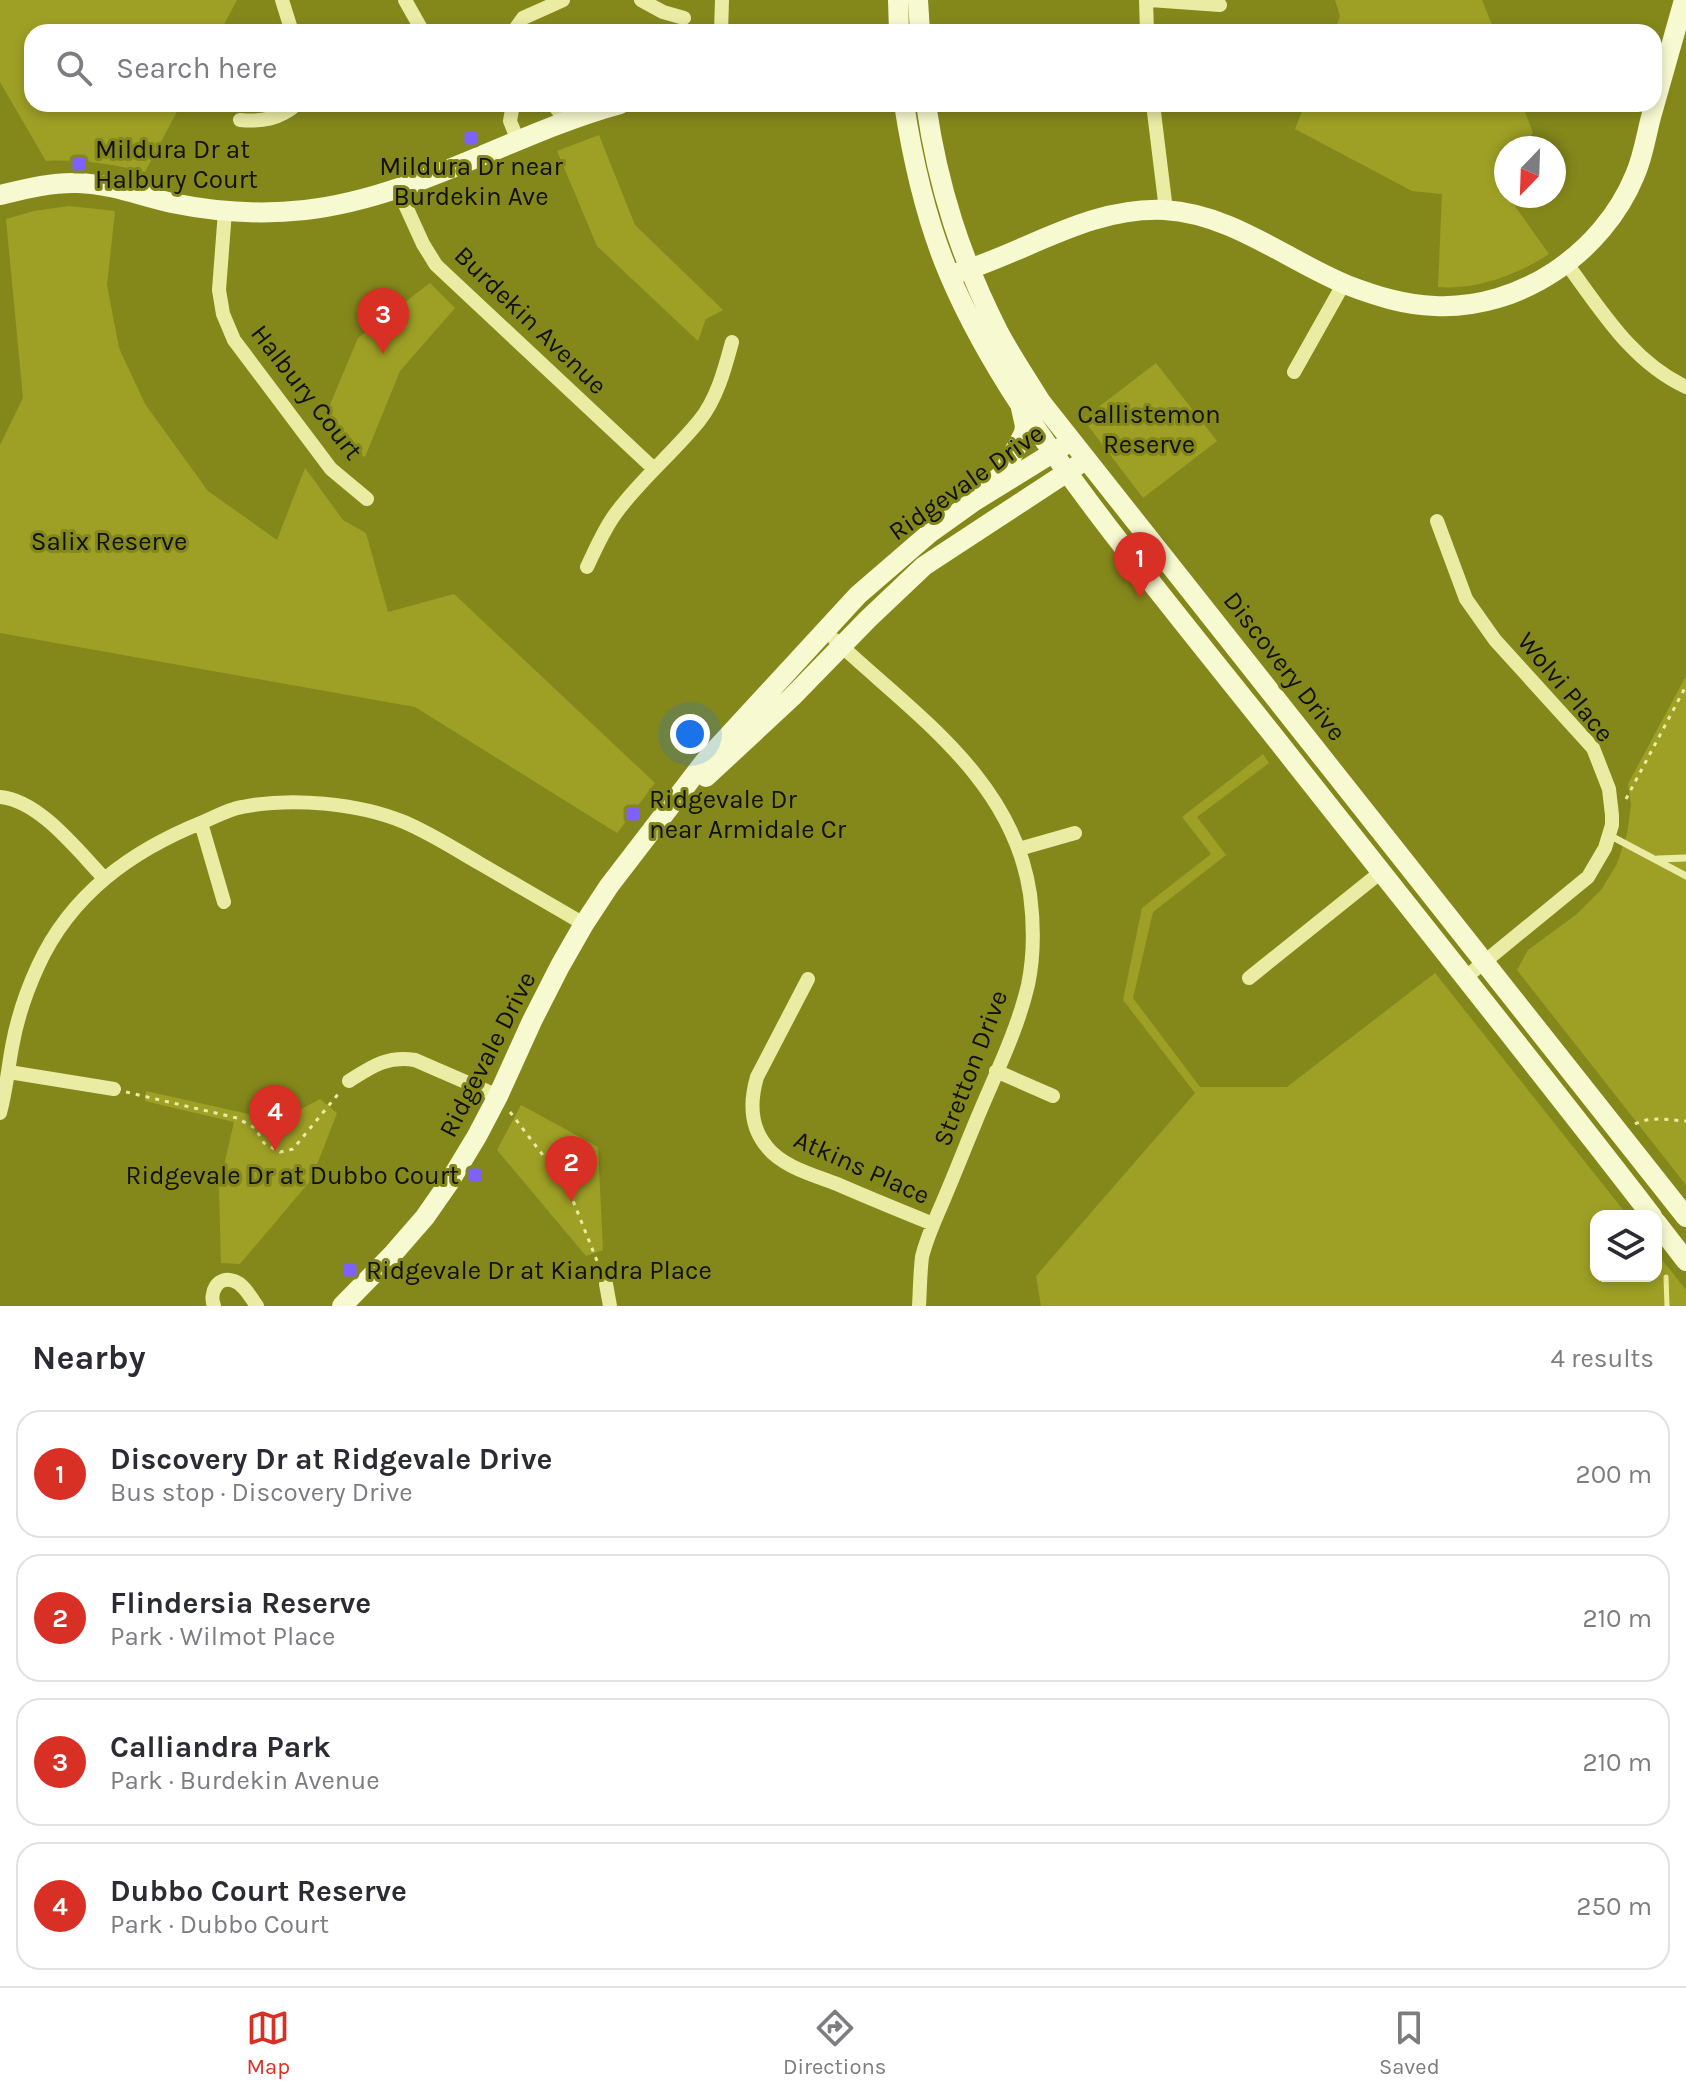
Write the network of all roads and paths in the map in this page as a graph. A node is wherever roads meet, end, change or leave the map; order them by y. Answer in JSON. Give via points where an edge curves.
{"nodes":[{"id":1,"x":282,"y":0,"type":"edge"},
{"id":2,"x":405,"y":0,"type":"edge"},
{"id":3,"x":563,"y":0,"type":"edge"},
{"id":4,"x":641,"y":0,"type":"edge"},
{"id":5,"x":722,"y":0,"type":"edge"},
{"id":6,"x":898,"y":0,"type":"edge"},
{"id":7,"x":918,"y":0,"type":"edge"},
{"id":8,"x":1148,"y":0,"type":"edge"},
{"id":9,"x":1684,"y":0,"type":"edge"},
{"id":10,"x":1220,"y":5,"type":"dead end"},
{"id":11,"x":684,"y":18,"type":"dead end"},
{"id":12,"x":290,"y":24,"type":"edge"},
{"id":13,"x":418,"y":24,"type":"edge"},
{"id":14,"x":519,"y":24,"type":"edge"},
{"id":15,"x":721,"y":24,"type":"edge"},
{"id":16,"x":899,"y":24,"type":"edge"},
{"id":17,"x":920,"y":24,"type":"edge"},
{"id":18,"x":1147,"y":24,"type":"edge"},
{"id":19,"x":1662,"y":79,"type":"edge"},
{"id":20,"x":285,"y":112,"type":"edge"},
{"id":21,"x":512,"y":112,"type":"edge"},
{"id":22,"x":559,"y":112,"type":"edge"},
{"id":23,"x":596,"y":112,"type":"edge"},
{"id":24,"x":906,"y":112,"type":"edge"},
{"id":25,"x":927,"y":112,"type":"edge"},
{"id":26,"x":1154,"y":112,"type":"edge"},
{"id":27,"x":1653,"y":112,"type":"edge"},
{"id":28,"x":240,"y":120,"type":"dead end"},
{"id":29,"x":567,"y":122,"type":"junction"},
{"id":30,"x":518,"y":141,"type":"junction"},
{"id":31,"x":398,"y":189,"type":"junction"},
{"id":32,"x":0,"y":195,"type":"edge"},
{"id":33,"x":1166,"y":210,"type":"junction"},
{"id":34,"x":225,"y":211,"type":"junction"},
{"id":35,"x":1567,"y":264,"type":"junction"},
{"id":36,"x":959,"y":272,"type":"junction"},
{"id":37,"x":1344,"y":283,"type":"junction"},
{"id":38,"x":732,"y":342,"type":"dead end"},
{"id":39,"x":1294,"y":372,"type":"dead end"},
{"id":40,"x":1686,"y":387,"type":"edge"},
{"id":41,"x":1020,"y":405,"type":"junction"},
{"id":42,"x":1071,"y":440,"type":"junction"},
{"id":43,"x":1054,"y":454,"type":"junction"},
{"id":44,"x":1087,"y":458,"type":"junction"},
{"id":45,"x":653,"y":468,"type":"junction"},
{"id":46,"x":1067,"y":473,"type":"junction"},
{"id":47,"x":367,"y":499,"type":"dead end"},
{"id":48,"x":973,"y":502,"type":"junction"},
{"id":49,"x":1437,"y":521,"type":"dead end"},
{"id":50,"x":587,"y":567,"type":"dead end"},
{"id":51,"x":826,"y":631,"type":"junction"},
{"id":52,"x":842,"y":647,"type":"junction"},
{"id":53,"x":1686,"y":686,"type":"edge"},
{"id":54,"x":0,"y":797,"type":"edge"},
{"id":55,"x":664,"y":815,"type":"junction"},
{"id":56,"x":1612,"y":815,"type":"junction"},
{"id":57,"x":201,"y":823,"type":"junction"},
{"id":58,"x":1075,"y":833,"type":"dead end"},
{"id":59,"x":1609,"y":835,"type":"junction"},
{"id":60,"x":1019,"y":849,"type":"junction"},
{"id":61,"x":1686,"y":858,"type":"edge"},
{"id":62,"x":1659,"y":861,"type":"junction"},
{"id":63,"x":1381,"y":872,"type":"junction"},
{"id":64,"x":1686,"y":876,"type":"edge"},
{"id":65,"x":104,"y":878,"type":"junction"},
{"id":66,"x":224,"y":902,"type":"dead end"},
{"id":67,"x":584,"y":924,"type":"junction"},
{"id":68,"x":1485,"y":961,"type":"junction"},
{"id":69,"x":1466,"y":977,"type":"junction"},
{"id":70,"x":1249,"y":978,"type":"dead end"},
{"id":71,"x":808,"y":979,"type":"dead end"},
{"id":72,"x":996,"y":1071,"type":"junction"},
{"id":73,"x":9,"y":1072,"type":"junction"},
{"id":74,"x":349,"y":1081,"type":"joint"},
{"id":75,"x":114,"y":1089,"type":"joint"},
{"id":76,"x":498,"y":1096,"type":"junction"},
{"id":77,"x":1053,"y":1096,"type":"dead end"},
{"id":78,"x":0,"y":1113,"type":"edge"},
{"id":79,"x":1686,"y":1121,"type":"edge"},
{"id":80,"x":1630,"y":1127,"type":"dead end"},
{"id":81,"x":1647,"y":1210,"type":"edge"},
{"id":82,"x":1686,"y":1217,"type":"edge"},
{"id":83,"x":933,"y":1224,"type":"junction"},
{"id":84,"x":1662,"y":1230,"type":"edge"},
{"id":85,"x":1686,"y":1261,"type":"edge"},
{"id":86,"x":606,"y":1284,"type":"joint"},
{"id":87,"x":214,"y":1306,"type":"edge"},
{"id":88,"x":257,"y":1306,"type":"edge"},
{"id":89,"x":342,"y":1306,"type":"edge"},
{"id":90,"x":610,"y":1306,"type":"edge"},
{"id":91,"x":919,"y":1306,"type":"edge"}],
"edges":[{"from":1,"to":12,"type":"street"},
{"from":2,"to":13,"type":"street"},
{"from":3,"to":14,"type":"street"},
{"from":4,"to":11,"type":"street"},
{"from":5,"to":15,"type":"street"},
{"from":6,"to":16,"type":"street"},
{"from":7,"to":17,"type":"street"},
{"from":8,"to":10,"type":"street"},
{"from":8,"to":18,"type":"street"},
{"from":9,"to":19,"type":"street"},
{"from":20,"to":28,"type":"street","via":[[259,122]]},
{"from":21,"to":30,"type":"street"},
{"from":22,"to":29,"type":"street"},
{"from":23,"to":29,"type":"street"},
{"from":24,"to":36,"type":"street","name":"Discovery Drive","via":[[924,201]]},
{"from":25,"to":36,"type":"street","name":"Discovery Drive"},
{"from":26,"to":33,"type":"street"},
{"from":27,"to":35,"type":"street","via":[[1635,175],[1614,213]]},
{"from":29,"to":30,"type":"street"},
{"from":30,"to":31,"type":"street"},
{"from":31,"to":34,"type":"street","via":[[303,210]]},
{"from":31,"to":45,"type":"street","name":"Burdekin Avenue","via":[[436,265]]},
{"from":32,"to":34,"type":"street","via":[[77,183]]},
{"from":33,"to":36,"type":"street","via":[[1094,219]]},
{"from":33,"to":37,"type":"street","via":[[1244,231]]},
{"from":34,"to":47,"type":"street","name":"Halbury Court","via":[[219,290],[234,340],[331,469]]},
{"from":35,"to":37,"type":"street","via":[[1523,289],[1480,302],[1436,307],[1389,300]]},
{"from":35,"to":40,"type":"street","via":[[1626,343],[1665,377]]},
{"from":36,"to":41,"type":"street","name":"Discovery Drive","via":[[980,337]]},
{"from":36,"to":42,"type":"street","name":"Discovery Drive"},
{"from":37,"to":39,"type":"street"},
{"from":38,"to":45,"type":"street","via":[[701,420]]},
{"from":41,"to":43,"type":"street","name":"Discovery Drive"},
{"from":41,"to":48,"type":"street","via":[[1025,426],[1019,446],[1003,473]]},
{"from":42,"to":43,"type":"street","name":"Ridgevale Drive"},
{"from":42,"to":44,"type":"street","name":"Discovery Drive"},
{"from":43,"to":46,"type":"street","name":"Discovery Drive"},
{"from":43,"to":48,"type":"street","name":"Ridgevale Drive"},
{"from":44,"to":46,"type":"street","name":"Ridgevale Drive"},
{"from":44,"to":68,"type":"street","name":"Discovery Drive"},
{"from":45,"to":50,"type":"street","via":[[615,513]]},
{"from":46,"to":52,"type":"street","name":"Ridgevale Drive","via":[[924,566]]},
{"from":46,"to":63,"type":"street","name":"Discovery Drive"},
{"from":48,"to":51,"type":"street","name":"Ridgevale Drive","via":[[858,595]]},
{"from":49,"to":56,"type":"street","name":"Wolvi Place","via":[[1466,599],[1495,640],[1593,748],[1609,789]]},
{"from":51,"to":52,"type":"street","name":"Stretton Drive"},
{"from":51,"to":55,"type":"street","name":"Ridgevale Drive","via":[[705,761]]},
{"from":52,"to":55,"type":"street","name":"Ridgevale Drive"},
{"from":52,"to":60,"type":"street","name":"Stretton Drive","via":[[972,770],[1004,815]]},
{"from":53,"to":56,"type":"path","via":[[1622,806]]},
{"from":54,"to":65,"type":"street","via":[[32,807]]},
{"from":55,"to":67,"type":"street","name":"Ridgevale Drive"},
{"from":56,"to":59,"type":"street","name":"Wolvi Place"},
{"from":57,"to":65,"type":"street","via":[[150,846]]},
{"from":57,"to":66,"type":"street"},
{"from":57,"to":67,"type":"street","via":[[241,807],[277,804],[371,812],[441,841]]},
{"from":58,"to":60,"type":"street"},
{"from":59,"to":62,"type":"lane"},
{"from":59,"to":68,"type":"street","name":"Wolvi Place","via":[[1588,877]]},
{"from":60,"to":72,"type":"street","name":"Stretton Drive","via":[[1033,914],[1028,984]]},
{"from":61,"to":62,"type":"lane"},
{"from":62,"to":64,"type":"lane"},
{"from":63,"to":69,"type":"street","name":"Discovery Drive"},
{"from":63,"to":70,"type":"street"},
{"from":65,"to":73,"type":"street","via":[[79,903],[38,967],[20,1012]]},
{"from":67,"to":76,"type":"street","name":"Ridgevale Drive"},
{"from":68,"to":69,"type":"street","name":"Wolvi Place"},
{"from":68,"to":82,"type":"street","name":"Discovery Drive"},
{"from":69,"to":81,"type":"street","name":"Discovery Drive"},
{"from":71,"to":83,"type":"street","name":"Atkins Place","via":[[757,1077],[752,1108],[760,1138],[792,1166]]},
{"from":72,"to":77,"type":"street"},
{"from":72,"to":83,"type":"street","name":"Stretton Drive"},
{"from":73,"to":75,"type":"street"},
{"from":73,"to":78,"type":"street"},
{"from":74,"to":75,"type":"path","via":[[293,1149],[280,1152],[237,1118]]},
{"from":74,"to":76,"type":"street","via":[[377,1063],[404,1058]]},
{"from":76,"to":86,"type":"path","via":[[568,1188]]},
{"from":76,"to":89,"type":"street","name":"Ridgevale Drive","via":[[425,1217]]},
{"from":79,"to":80,"type":"path","via":[[1657,1119]]},
{"from":83,"to":91,"type":"street","name":"Stretton Drive","via":[[923,1257]]},
{"from":84,"to":85,"type":"street"},
{"from":86,"to":90,"type":"street"},
{"from":87,"to":88,"type":"street","via":[[214,1288],[228,1280],[238,1283]]}]}
